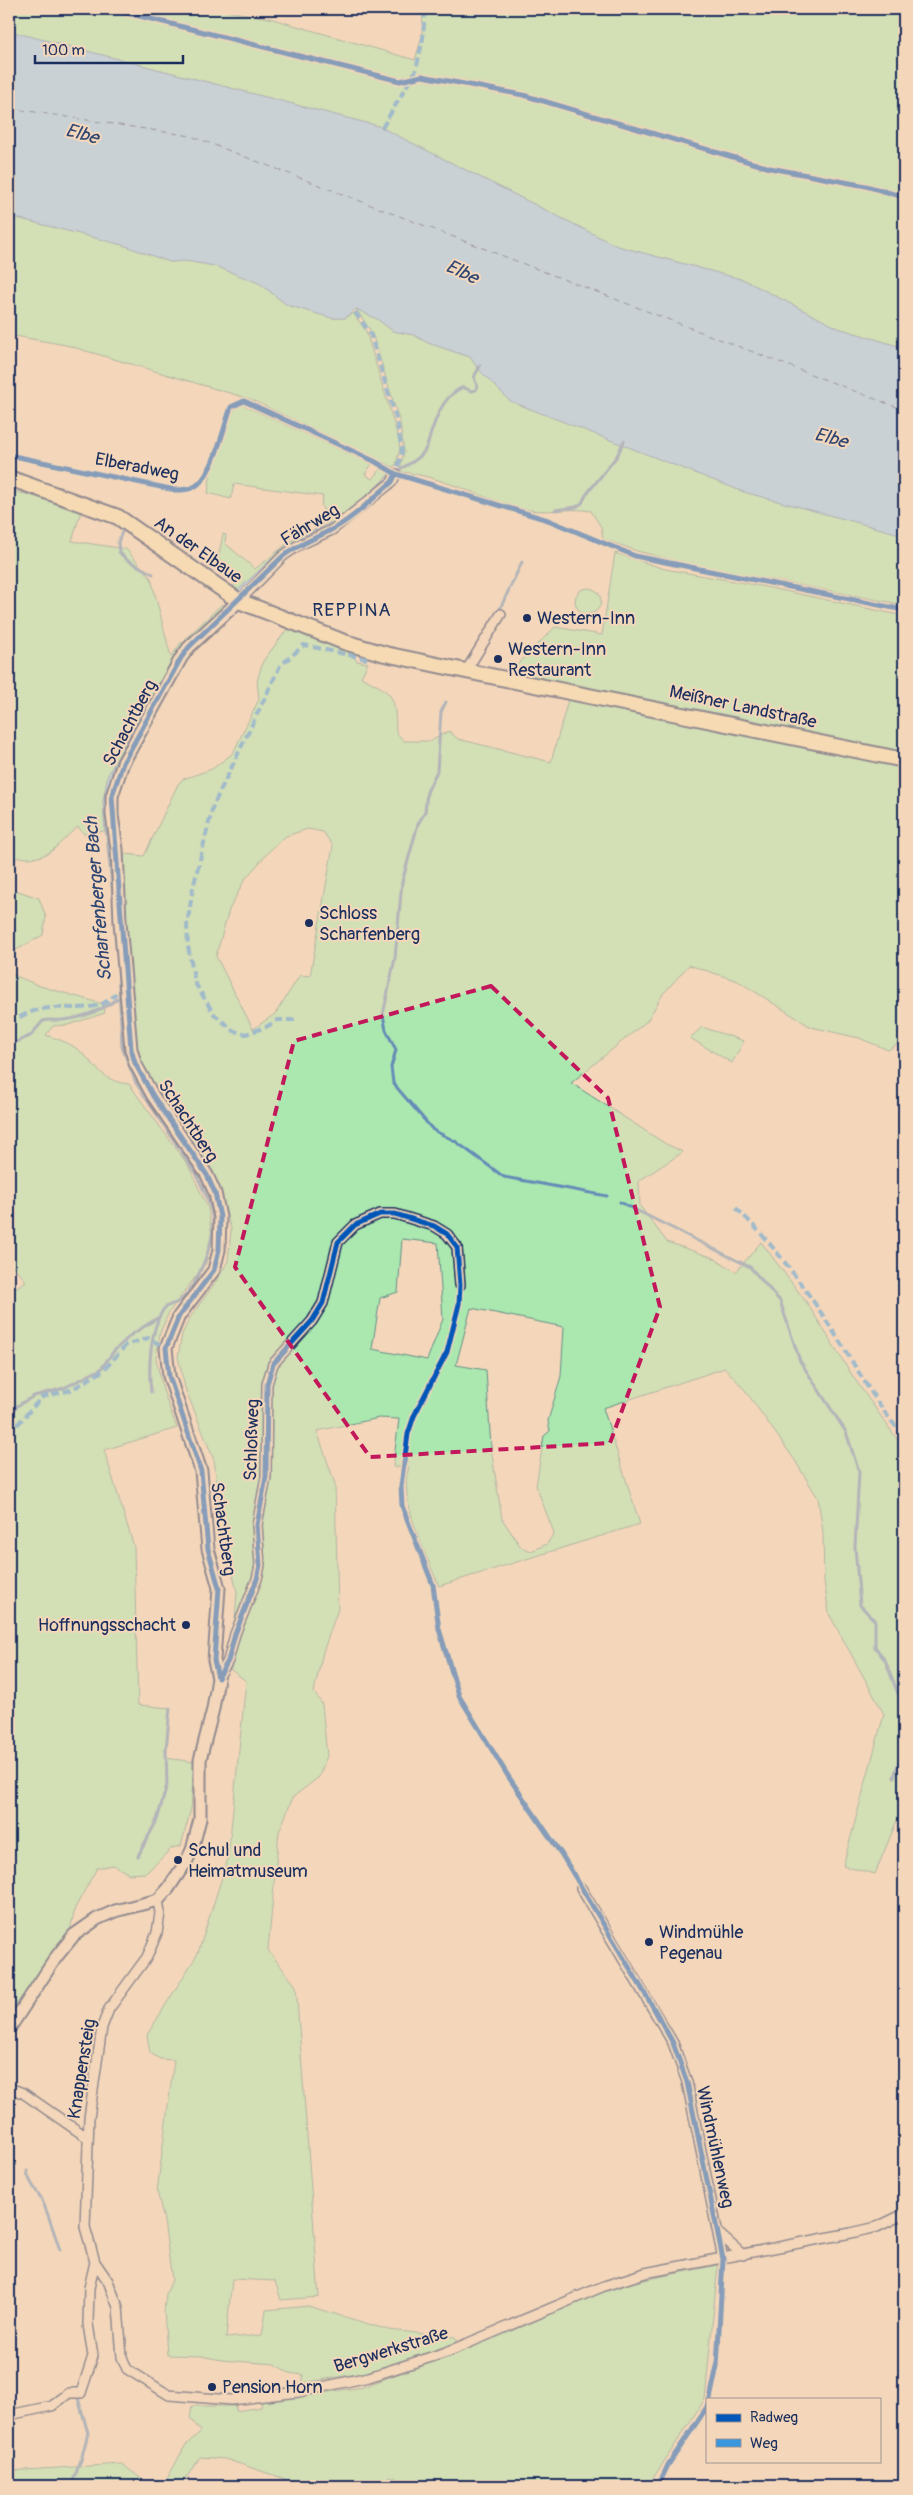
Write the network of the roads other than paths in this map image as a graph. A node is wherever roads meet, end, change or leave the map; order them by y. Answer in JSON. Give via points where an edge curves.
{"nodes":[{"id":1,"x":396,"y":474,"type":"dead end"},
{"id":2,"x":9,"y":478,"type":"edge"},
{"id":3,"x":234,"y":598,"type":"junction"},
{"id":4,"x":501,"y":614,"type":"dead end"},
{"id":5,"x":466,"y":671,"type":"junction"},
{"id":6,"x":573,"y":692,"type":"joint"},
{"id":7,"x":904,"y":760,"type":"edge"},
{"id":8,"x":460,"y":1285,"type":"dead end"},
{"id":9,"x":218,"y":1678,"type":"junction"},
{"id":10,"x":581,"y":1888,"type":"dead end"},
{"id":11,"x":158,"y":1900,"type":"junction"},
{"id":12,"x":9,"y":2029,"type":"edge"},
{"id":13,"x":9,"y":2088,"type":"edge"},
{"id":14,"x":88,"y":2138,"type":"junction"},
{"id":15,"x":904,"y":2214,"type":"edge"},
{"id":16,"x":718,"y":2233,"type":"junction"},
{"id":17,"x":743,"y":2255,"type":"junction"},
{"id":18,"x":723,"y":2259,"type":"junction"},
{"id":19,"x":95,"y":2262,"type":"junction"},
{"id":20,"x":9,"y":2415,"type":"edge"}],
"edges":[{"from":1,"to":3,"type":"street","name":"Fährweg","via":[[392,482],[344,522],[297,546]]},
{"from":2,"to":3,"type":"main road","name":"An der Elbaue","via":[[118,517]]},
{"from":3,"to":5,"type":"main road","name":"An der Elbaue","via":[[344,642]]},
{"from":3,"to":9,"type":"street","name":"Schachtberg","via":[[181,658],[123,763],[116,778],[111,805],[131,1049],[153,1096],[207,1175],[220,1217],[219,1250],[214,1270],[180,1316],[166,1348],[169,1376],[201,1471],[208,1549],[218,1588],[214,1660]]},
{"from":4,"to":5,"type":"street"},
{"from":5,"to":6,"type":"main road","name":"An der Elbaue"},
{"from":6,"to":7,"type":"main road","name":"Meißner Landstraße"},
{"from":8,"to":9,"type":"street","name":"Schloßweg","via":[[457,1248],[447,1234],[434,1226],[395,1214],[380,1214],[355,1225],[338,1242],[323,1303],[312,1321],[273,1364],[269,1378],[266,1477],[257,1525],[260,1565],[228,1661]]},
{"from":9,"to":11,"type":"street","name":"Schachtberg","via":[[200,1760],[200,1819],[192,1850]]},
{"from":10,"to":16,"type":"street","name":"Windmühlenweg","via":[[673,2043],[689,2089]]},
{"from":11,"to":12,"type":"street","via":[[115,1911],[97,1919],[74,1936]]},
{"from":11,"to":14,"type":"street","name":"Knappensteig","via":[[157,1933],[147,1957],[109,2009],[102,2027]]},
{"from":13,"to":14,"type":"street","via":[[23,2093]]},
{"from":14,"to":19,"type":"street","name":"Bergwerkstraße","via":[[85,2227]]},
{"from":15,"to":17,"type":"street","name":"Bergwerkstraße","via":[[876,2227]]},
{"from":16,"to":17,"type":"street","name":"Windmühlenweg"},
{"from":16,"to":18,"type":"street","name":"Windmühlenweg"},
{"from":17,"to":18,"type":"street","name":"Bergwerkstraße"},
{"from":18,"to":19,"type":"street","name":"Bergwerkstraße","via":[[645,2274],[604,2286],[447,2352],[370,2377],[299,2392],[231,2400],[169,2396],[127,2369],[122,2357],[118,2307],[108,2280]]},
{"from":19,"to":20,"type":"street","via":[[89,2288],[88,2324],[93,2356],[81,2393],[69,2394],[52,2406]]}]}
